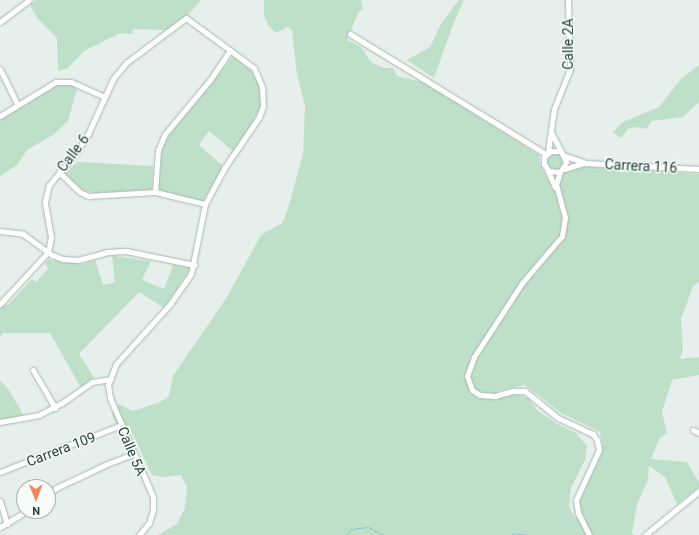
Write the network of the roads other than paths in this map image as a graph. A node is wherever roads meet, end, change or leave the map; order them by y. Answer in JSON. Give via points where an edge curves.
{"nodes":[{"id":1,"x":29,"y":0,"type":"edge"},
{"id":2,"x":568,"y":0,"type":"edge"},
{"id":3,"x":0,"y":22,"type":"edge"},
{"id":4,"x":350,"y":34,"type":"dead end"},
{"id":5,"x":230,"y":50,"type":"junction"},
{"id":6,"x":0,"y":69,"type":"edge"},
{"id":7,"x":105,"y":97,"type":"junction"},
{"id":8,"x":17,"y":104,"type":"junction"},
{"id":9,"x":0,"y":116,"type":"edge"},
{"id":10,"x":551,"y":132,"type":"junction"},
{"id":11,"x":560,"y":151,"type":"junction"},
{"id":12,"x":546,"y":154,"type":"junction"},
{"id":13,"x":565,"y":156,"type":"junction"},
{"id":14,"x":584,"y":163,"type":"junction"},
{"id":15,"x":547,"y":169,"type":"junction"},
{"id":16,"x":699,"y":169,"type":"edge"},
{"id":17,"x":562,"y":170,"type":"junction"},
{"id":18,"x":59,"y":172,"type":"junction"},
{"id":19,"x":557,"y":189,"type":"junction"},
{"id":20,"x":155,"y":192,"type":"junction"},
{"id":21,"x":205,"y":204,"type":"junction"},
{"id":22,"x":0,"y":231,"type":"edge"},
{"id":23,"x":48,"y":252,"type":"junction"},
{"id":24,"x":195,"y":265,"type":"junction"},
{"id":25,"x":0,"y":304,"type":"edge"},
{"id":26,"x":34,"y":370,"type":"dead end"},
{"id":27,"x":111,"y":379,"type":"junction"},
{"id":28,"x":54,"y":408,"type":"junction"},
{"id":29,"x":0,"y":422,"type":"edge"},
{"id":30,"x":121,"y":425,"type":"junction"},
{"id":31,"x":693,"y":430,"type":"dead end"},
{"id":32,"x":699,"y":433,"type":"edge"},
{"id":33,"x":133,"y":454,"type":"junction"},
{"id":34,"x":0,"y":472,"type":"edge"},
{"id":35,"x":56,"y":488,"type":"edge"},
{"id":36,"x":699,"y":491,"type":"edge"},
{"id":37,"x":0,"y":501,"type":"edge"},
{"id":38,"x":16,"y":518,"type":"edge"},
{"id":39,"x":7,"y":524,"type":"junction"},
{"id":40,"x":0,"y":527,"type":"edge"},
{"id":41,"x":139,"y":535,"type":"edge"},
{"id":42,"x":589,"y":535,"type":"edge"},
{"id":43,"x":645,"y":535,"type":"edge"}],
"edges":[{"from":1,"to":3,"type":"street"},
{"from":2,"to":10,"type":"street","name":"Calle 2A","via":[[570,69],[554,109]]},
{"from":4,"to":12,"type":"street"},
{"from":5,"to":7,"type":"street","name":"Calle 6","via":[[186,18],[126,63],[113,79]]},
{"from":5,"to":20,"type":"street","via":[[210,80],[164,134],[158,150]]},
{"from":5,"to":21,"type":"street","via":[[254,68],[261,80],[263,106]]},
{"from":6,"to":8,"type":"street"},
{"from":7,"to":8,"type":"street","via":[[64,81],[56,82]]},
{"from":7,"to":18,"type":"street","name":"Calle 6","via":[[88,134]]},
{"from":8,"to":9,"type":"street"},
{"from":10,"to":11,"type":"street"},
{"from":10,"to":12,"type":"street","name":"Calle 2A"},
{"from":11,"to":12,"type":"street"},
{"from":11,"to":13,"type":"street"},
{"from":12,"to":15,"type":"street"},
{"from":13,"to":14,"type":"street","name":"Carrera 116"},
{"from":13,"to":17,"type":"street"},
{"from":14,"to":16,"type":"street","name":"Carrera 116"},
{"from":14,"to":17,"type":"street","name":"Carrera 116"},
{"from":15,"to":17,"type":"street","via":[[554,173]]},
{"from":15,"to":19,"type":"street"},
{"from":17,"to":19,"type":"street","via":[[556,180]]},
{"from":18,"to":20,"type":"street","via":[[76,189],[88,196]]},
{"from":18,"to":23,"type":"street","name":"Calle 6","via":[[49,185],[45,196],[51,237]]},
{"from":19,"to":42,"type":"street","via":[[565,217],[562,236],[522,283],[474,357],[467,376],[472,390],[480,395],[495,396],[525,391],[558,418],[593,434],[597,440],[598,450],[576,500],[578,513]]},
{"from":20,"to":21,"type":"street"},
{"from":21,"to":24,"type":"street"},
{"from":22,"to":23,"type":"street","via":[[23,234]]},
{"from":23,"to":24,"type":"street","via":[[63,259],[78,260],[126,250]]},
{"from":23,"to":25,"type":"street"},
{"from":24,"to":27,"type":"street","via":[[171,303],[116,364]]},
{"from":26,"to":28,"type":"street"},
{"from":27,"to":28,"type":"street","via":[[92,382]]},
{"from":27,"to":30,"type":"street","name":"Calle 5A","via":[[110,394]]},
{"from":28,"to":29,"type":"street","via":[[21,420]]},
{"from":30,"to":33,"type":"street","name":"Calle 5A"},
{"from":30,"to":34,"type":"street","name":"Carrera 109"},
{"from":31,"to":32,"type":"street"},
{"from":33,"to":35,"type":"street"},
{"from":33,"to":41,"type":"street","name":"Calle 5A","via":[[153,497],[149,523]]},
{"from":36,"to":43,"type":"street"},
{"from":37,"to":39,"type":"street"},
{"from":38,"to":39,"type":"street"},
{"from":39,"to":40,"type":"street"}]}
